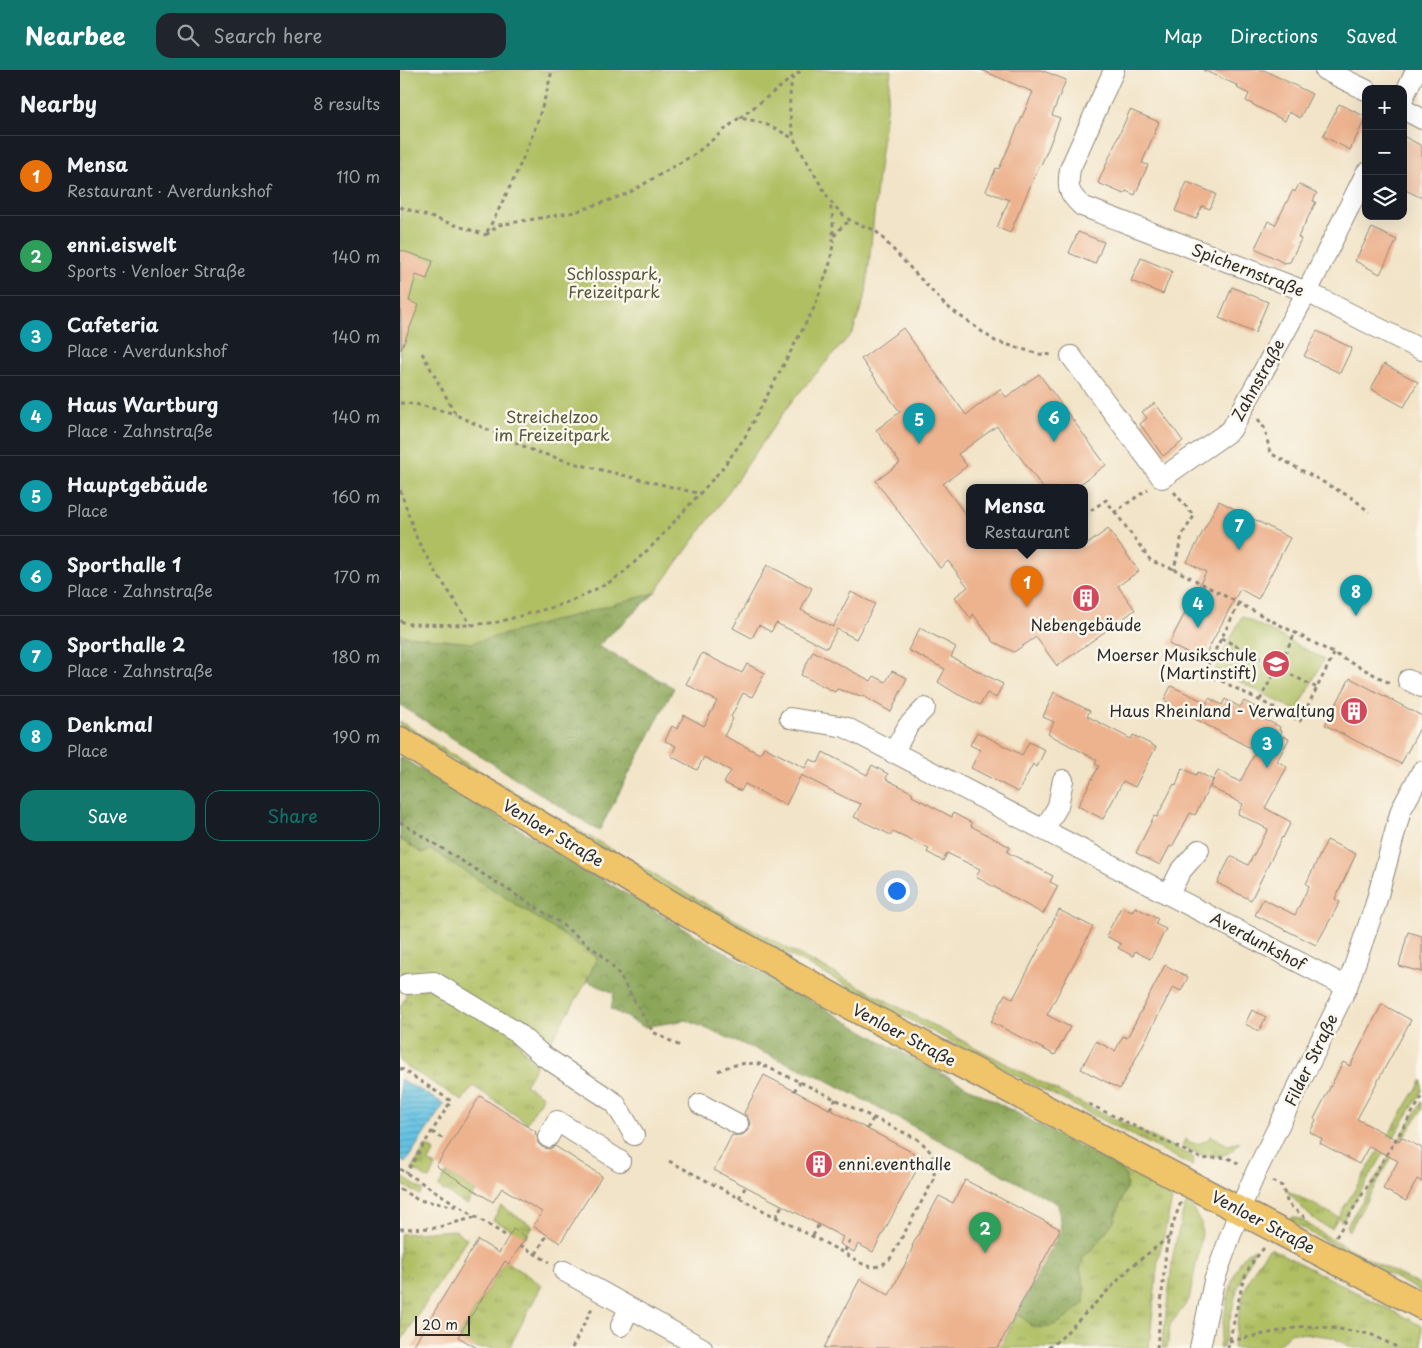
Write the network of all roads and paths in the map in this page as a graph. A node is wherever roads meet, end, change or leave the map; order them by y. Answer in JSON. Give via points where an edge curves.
{"nodes":[{"id":1,"x":552,"y":70,"type":"edge"},
{"id":2,"x":802,"y":70,"type":"edge"},
{"id":3,"x":1114,"y":70,"type":"edge"},
{"id":4,"x":1325,"y":70,"type":"edge"},
{"id":5,"x":1416,"y":70,"type":"edge"},
{"id":6,"x":793,"y":76,"type":"junction"},
{"id":7,"x":1362,"y":88,"type":"edge"},
{"id":8,"x":1407,"y":89,"type":"edge"},
{"id":9,"x":1407,"y":111,"type":"edge"},
{"id":10,"x":739,"y":118,"type":"junction"},
{"id":11,"x":1422,"y":120,"type":"edge"},
{"id":12,"x":794,"y":139,"type":"junction"},
{"id":13,"x":1365,"y":175,"type":"edge"},
{"id":14,"x":830,"y":201,"type":"junction"},
{"id":15,"x":400,"y":207,"type":"edge"},
{"id":16,"x":852,"y":222,"type":"junction"},
{"id":17,"x":486,"y":235,"type":"junction"},
{"id":18,"x":833,"y":237,"type":"junction"},
{"id":19,"x":1307,"y":292,"type":"junction"},
{"id":20,"x":1422,"y":350,"type":"edge"},
{"id":21,"x":422,"y":353,"type":"dead end"},
{"id":22,"x":1071,"y":356,"type":"joint"},
{"id":23,"x":400,"y":403,"type":"edge"},
{"id":24,"x":1246,"y":403,"type":"junction"},
{"id":25,"x":456,"y":415,"type":"junction"},
{"id":26,"x":1162,"y":478,"type":"junction"},
{"id":27,"x":400,"y":490,"type":"edge"},
{"id":28,"x":701,"y":494,"type":"junction"},
{"id":29,"x":1088,"y":512,"type":"edge"},
{"id":30,"x":1115,"y":512,"type":"junction"},
{"id":31,"x":1369,"y":512,"type":"dead end"},
{"id":32,"x":1174,"y":570,"type":"junction"},
{"id":33,"x":1239,"y":604,"type":"junction"},
{"id":34,"x":400,"y":622,"type":"edge"},
{"id":35,"x":471,"y":625,"type":"junction"},
{"id":36,"x":1295,"y":633,"type":"junction"},
{"id":37,"x":1221,"y":638,"type":"junction"},
{"id":38,"x":1334,"y":654,"type":"junction"},
{"id":39,"x":1280,"y":660,"type":"junction"},
{"id":40,"x":1271,"y":664,"type":"junction"},
{"id":41,"x":1284,"y":671,"type":"junction"},
{"id":42,"x":1274,"y":673,"type":"junction"},
{"id":43,"x":1409,"y":684,"type":"edge"},
{"id":44,"x":1317,"y":688,"type":"junction"},
{"id":45,"x":1260,"y":700,"type":"junction"},
{"id":46,"x":924,"y":708,"type":"dead end"},
{"id":47,"x":790,"y":718,"type":"dead end"},
{"id":48,"x":400,"y":740,"type":"edge"},
{"id":49,"x":894,"y":752,"type":"junction"},
{"id":50,"x":1422,"y":771,"type":"edge"},
{"id":51,"x":1063,"y":780,"type":"dead end"},
{"id":52,"x":400,"y":822,"type":"edge"},
{"id":53,"x":1044,"y":830,"type":"junction"},
{"id":54,"x":1198,"y":850,"type":"dead end"},
{"id":55,"x":1169,"y":894,"type":"junction"},
{"id":56,"x":406,"y":984,"type":"dead end"},
{"id":57,"x":1347,"y":987,"type":"junction"},
{"id":58,"x":682,"y":1048,"type":"dead end"},
{"id":59,"x":400,"y":1068,"type":"edge"},
{"id":60,"x":718,"y":1071,"type":"dead end"},
{"id":61,"x":800,"y":1082,"type":"junction"},
{"id":62,"x":794,"y":1091,"type":"dead end"},
{"id":63,"x":1422,"y":1097,"type":"edge"},
{"id":64,"x":836,"y":1099,"type":"junction"},
{"id":65,"x":1086,"y":1102,"type":"dead end"},
{"id":66,"x":700,"y":1104,"type":"dead end"},
{"id":67,"x":830,"y":1109,"type":"dead end"},
{"id":68,"x":874,"y":1117,"type":"junction"},
{"id":69,"x":738,"y":1124,"type":"dead end"},
{"id":70,"x":867,"y":1129,"type":"dead end"},
{"id":71,"x":432,"y":1132,"type":"junction"},
{"id":72,"x":634,"y":1135,"type":"dead end"},
{"id":73,"x":548,"y":1137,"type":"dead end"},
{"id":74,"x":446,"y":1140,"type":"dead end"},
{"id":75,"x":1202,"y":1159,"type":"junction"},
{"id":76,"x":620,"y":1161,"type":"dead end"},
{"id":77,"x":669,"y":1161,"type":"dead end"},
{"id":78,"x":400,"y":1169,"type":"edge"},
{"id":79,"x":1256,"y":1172,"type":"junction"},
{"id":80,"x":406,"y":1173,"type":"junction"},
{"id":81,"x":1190,"y":1183,"type":"junction"},
{"id":82,"x":746,"y":1186,"type":"dead end"},
{"id":83,"x":400,"y":1189,"type":"edge"},
{"id":84,"x":739,"y":1198,"type":"junction"},
{"id":85,"x":782,"y":1205,"type":"dead end"},
{"id":86,"x":462,"y":1208,"type":"junction"},
{"id":87,"x":1240,"y":1209,"type":"junction"},
{"id":88,"x":477,"y":1217,"type":"junction"},
{"id":89,"x":776,"y":1217,"type":"junction"},
{"id":90,"x":819,"y":1224,"type":"dead end"},
{"id":91,"x":1273,"y":1228,"type":"junction"},
{"id":92,"x":400,"y":1229,"type":"edge"},
{"id":93,"x":547,"y":1236,"type":"dead end"},
{"id":94,"x":813,"y":1236,"type":"junction"},
{"id":95,"x":508,"y":1237,"type":"dead end"},
{"id":96,"x":1170,"y":1237,"type":"junction"},
{"id":97,"x":1336,"y":1237,"type":"dead end"},
{"id":98,"x":850,"y":1240,"type":"dead end"},
{"id":99,"x":520,"y":1245,"type":"dead end"},
{"id":100,"x":844,"y":1253,"type":"junction"},
{"id":101,"x":536,"y":1254,"type":"junction"},
{"id":102,"x":564,"y":1271,"type":"joint"},
{"id":103,"x":600,"y":1292,"type":"junction"},
{"id":104,"x":1422,"y":1306,"type":"edge"},
{"id":105,"x":1229,"y":1341,"type":"junction"},
{"id":106,"x":572,"y":1348,"type":"edge"},
{"id":107,"x":702,"y":1348,"type":"edge"},
{"id":108,"x":1048,"y":1348,"type":"edge"},
{"id":109,"x":1157,"y":1348,"type":"edge"},
{"id":110,"x":1200,"y":1348,"type":"edge"},
{"id":111,"x":1228,"y":1348,"type":"edge"},
{"id":112,"x":1399,"y":1348,"type":"edge"}],
"edges":[{"from":1,"to":17,"type":"path","via":[[547,94],[519,170]]},
{"from":2,"to":6,"type":"path"},
{"from":3,"to":19,"type":"street","name":"Spichernstraße","via":[[1070,169],[1068,184],[1072,196],[1082,206]]},
{"from":4,"to":7,"type":"street"},
{"from":5,"to":8,"type":"street"},
{"from":6,"to":10,"type":"path"},
{"from":6,"to":12,"type":"path","via":[[789,116]]},
{"from":9,"to":11,"type":"street"},
{"from":10,"to":12,"type":"path","via":[[773,127]]},
{"from":10,"to":17,"type":"path","via":[[694,154],[627,194],[575,212],[499,225]]},
{"from":12,"to":14,"type":"path"},
{"from":13,"to":19,"type":"street","name":"Zahnstraße"},
{"from":14,"to":16,"type":"path"},
{"from":14,"to":18,"type":"path"},
{"from":15,"to":17,"type":"path"},
{"from":16,"to":18,"type":"path","via":[[844,224]]},
{"from":16,"to":22,"type":"path","via":[[875,230],[945,305],[995,341],[1038,354]]},
{"from":18,"to":28,"type":"path","via":[[830,263],[815,306],[745,437]]},
{"from":19,"to":20,"type":"street","name":"Spichernstraße"},
{"from":19,"to":24,"type":"street","name":"Zahnstraße"},
{"from":21,"to":25,"type":"path"},
{"from":22,"to":26,"type":"street"},
{"from":23,"to":25,"type":"path"},
{"from":24,"to":26,"type":"street","name":"Zahnstraße","via":[[1231,430]]},
{"from":24,"to":31,"type":"path","via":[[1265,429],[1270,453],[1354,499]]},
{"from":25,"to":28,"type":"path","via":[[534,451]]},
{"from":26,"to":30,"type":"path"},
{"from":26,"to":32,"type":"path","via":[[1194,516],[1182,534]]},
{"from":27,"to":35,"type":"path","via":[[418,539],[433,568]]},
{"from":28,"to":35,"type":"path","via":[[655,543],[608,583],[557,606],[498,622]]},
{"from":29,"to":30,"type":"path","via":[[1106,500]]},
{"from":30,"to":32,"type":"path","via":[[1151,561]]},
{"from":32,"to":33,"type":"path"},
{"from":33,"to":36,"type":"path"},
{"from":33,"to":37,"type":"path"},
{"from":34,"to":35,"type":"path"},
{"from":36,"to":38,"type":"path"},
{"from":36,"to":39,"type":"path"},
{"from":37,"to":40,"type":"path"},
{"from":37,"to":45,"type":"path","via":[[1204,672]]},
{"from":38,"to":43,"type":"path"},
{"from":38,"to":44,"type":"path"},
{"from":39,"to":40,"type":"path"},
{"from":39,"to":41,"type":"path","via":[[1285,666]]},
{"from":40,"to":42,"type":"path"},
{"from":41,"to":42,"type":"path"},
{"from":41,"to":44,"type":"path"},
{"from":42,"to":45,"type":"path"},
{"from":44,"to":45,"type":"path","via":[[1300,721]]},
{"from":46,"to":49,"type":"street","via":[[908,726]]},
{"from":47,"to":49,"type":"street","name":"Averdunkshof","via":[[845,727]]},
{"from":48,"to":81,"type":"main road","name":"Venloer Straße","via":[[676,907],[848,1005]]},
{"from":49,"to":53,"type":"street","name":"Averdunkshof"},
{"from":50,"to":57,"type":"street","name":"Filder Straße","via":[[1402,810],[1375,906]]},
{"from":51,"to":53,"type":"street","via":[[1058,806]]},
{"from":52,"to":58,"type":"path","via":[[556,920],[604,957],[618,973],[653,1032]]},
{"from":53,"to":55,"type":"street","name":"Averdunkshof"},
{"from":54,"to":55,"type":"street","via":[[1180,872]]},
{"from":55,"to":57,"type":"street","name":"Averdunkshof"},
{"from":56,"to":72,"type":"street","via":[[434,982],[516,1032],[542,1056],[615,1103]]},
{"from":57,"to":79,"type":"street","name":"Filder Straße"},
{"from":59,"to":71,"type":"path","via":[[451,1100]]},
{"from":60,"to":61,"type":"path","via":[[746,1063],[760,1064]]},
{"from":61,"to":62,"type":"path"},
{"from":61,"to":64,"type":"path"},
{"from":63,"to":97,"type":"path"},
{"from":64,"to":67,"type":"path"},
{"from":64,"to":68,"type":"path"},
{"from":65,"to":75,"type":"path"},
{"from":66,"to":69,"type":"street"},
{"from":68,"to":70,"type":"path"},
{"from":68,"to":100,"type":"path","via":[[928,1146],[933,1154],[935,1172],[890,1259],[876,1268]]},
{"from":71,"to":74,"type":"path"},
{"from":71,"to":80,"type":"path"},
{"from":73,"to":76,"type":"street","via":[[557,1121]]},
{"from":75,"to":79,"type":"path","via":[[1226,1157]]},
{"from":75,"to":81,"type":"path"},
{"from":77,"to":84,"type":"path"},
{"from":78,"to":80,"type":"path"},
{"from":79,"to":87,"type":"street","name":"Filder Straße"},
{"from":79,"to":91,"type":"path","via":[[1282,1186],[1288,1204]]},
{"from":80,"to":86,"type":"path"},
{"from":81,"to":87,"type":"main road","name":"Venloer Straße"},
{"from":81,"to":96,"type":"path"},
{"from":82,"to":84,"type":"path"},
{"from":83,"to":86,"type":"path","via":[[418,1200]]},
{"from":84,"to":89,"type":"path"},
{"from":85,"to":89,"type":"path"},
{"from":86,"to":88,"type":"path"},
{"from":87,"to":91,"type":"main road","name":"Venloer Straße"},
{"from":87,"to":110,"type":"street","name":"Filder Straße","via":[[1214,1281]]},
{"from":88,"to":92,"type":"path","via":[[436,1228]]},
{"from":88,"to":95,"type":"path"},
{"from":89,"to":94,"type":"path"},
{"from":90,"to":94,"type":"path"},
{"from":91,"to":104,"type":"main road","name":"Venloer Straße"},
{"from":91,"to":105,"type":"path","via":[[1243,1281]]},
{"from":93,"to":101,"type":"path"},
{"from":94,"to":100,"type":"path"},
{"from":96,"to":108,"type":"path","via":[[1132,1266]]},
{"from":96,"to":109,"type":"path"},
{"from":98,"to":100,"type":"path"},
{"from":99,"to":101,"type":"path"},
{"from":101,"to":102,"type":"path"},
{"from":102,"to":103,"type":"street"},
{"from":103,"to":106,"type":"path"},
{"from":103,"to":107,"type":"street","via":[[625,1317]]},
{"from":105,"to":111,"type":"path"},
{"from":105,"to":112,"type":"path","via":[[1305,1326],[1370,1334]]}]}
